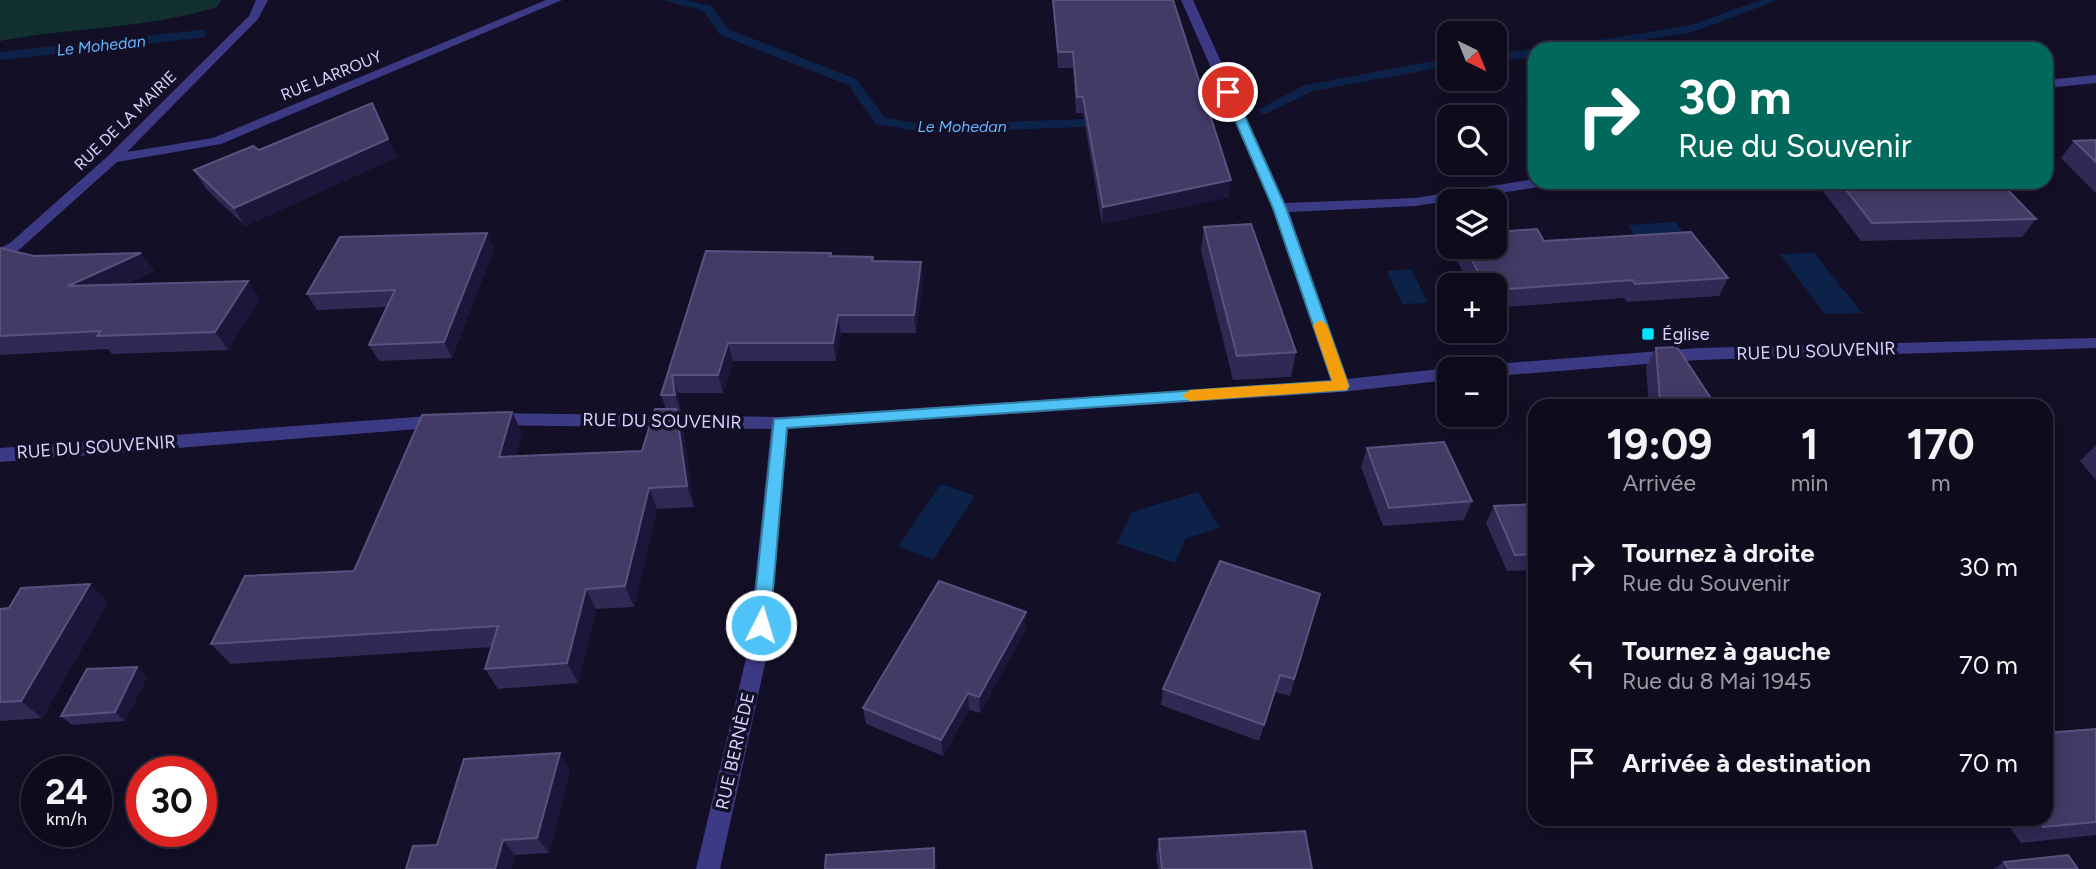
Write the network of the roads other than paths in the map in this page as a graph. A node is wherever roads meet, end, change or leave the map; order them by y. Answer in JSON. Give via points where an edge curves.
{"nodes":[{"id":1,"x":262,"y":0,"type":"edge"},
{"id":2,"x":556,"y":0,"type":"edge"},
{"id":3,"x":1187,"y":0,"type":"edge"},
{"id":4,"x":2096,"y":79,"type":"edge"},
{"id":5,"x":2053,"y":82,"type":"edge"},
{"id":6,"x":113,"y":159,"type":"junction"},
{"id":7,"x":1528,"y":185,"type":"edge"},
{"id":8,"x":1280,"y":208,"type":"junction"},
{"id":9,"x":0,"y":254,"type":"edge"},
{"id":10,"x":2096,"y":343,"type":"edge"},
{"id":11,"x":1507,"y":369,"type":"edge"},
{"id":12,"x":1437,"y":375,"type":"edge"},
{"id":13,"x":1341,"y":386,"type":"junction"},
{"id":14,"x":780,"y":423,"type":"junction"},
{"id":15,"x":0,"y":455,"type":"edge"},
{"id":16,"x":708,"y":869,"type":"edge"}],
"edges":[{"from":1,"to":6,"type":"street","name":"RUE DE LA MAIRIE","via":[[254,17]]},
{"from":2,"to":6,"type":"street","name":"RUE LARROUY","via":[[216,141]]},
{"from":3,"to":8,"type":"street"},
{"from":4,"to":5,"type":"street"},
{"from":6,"to":9,"type":"street","name":"RUE DE LA MAIRIE","via":[[15,246]]},
{"from":7,"to":8,"type":"street","via":[[1415,202]]},
{"from":8,"to":13,"type":"street"},
{"from":10,"to":11,"type":"street","name":"RUE DU SOUVENIR","via":[[1699,354]]},
{"from":12,"to":13,"type":"street","name":"RUE DU SOUVENIR"},
{"from":13,"to":14,"type":"street","name":"RUE DU SOUVENIR"},
{"from":14,"to":15,"type":"street","name":"RUE DU SOUVENIR","via":[[470,419]]},
{"from":14,"to":16,"type":"street","name":"RUE BERNÈDE","via":[[758,650]]}]}
